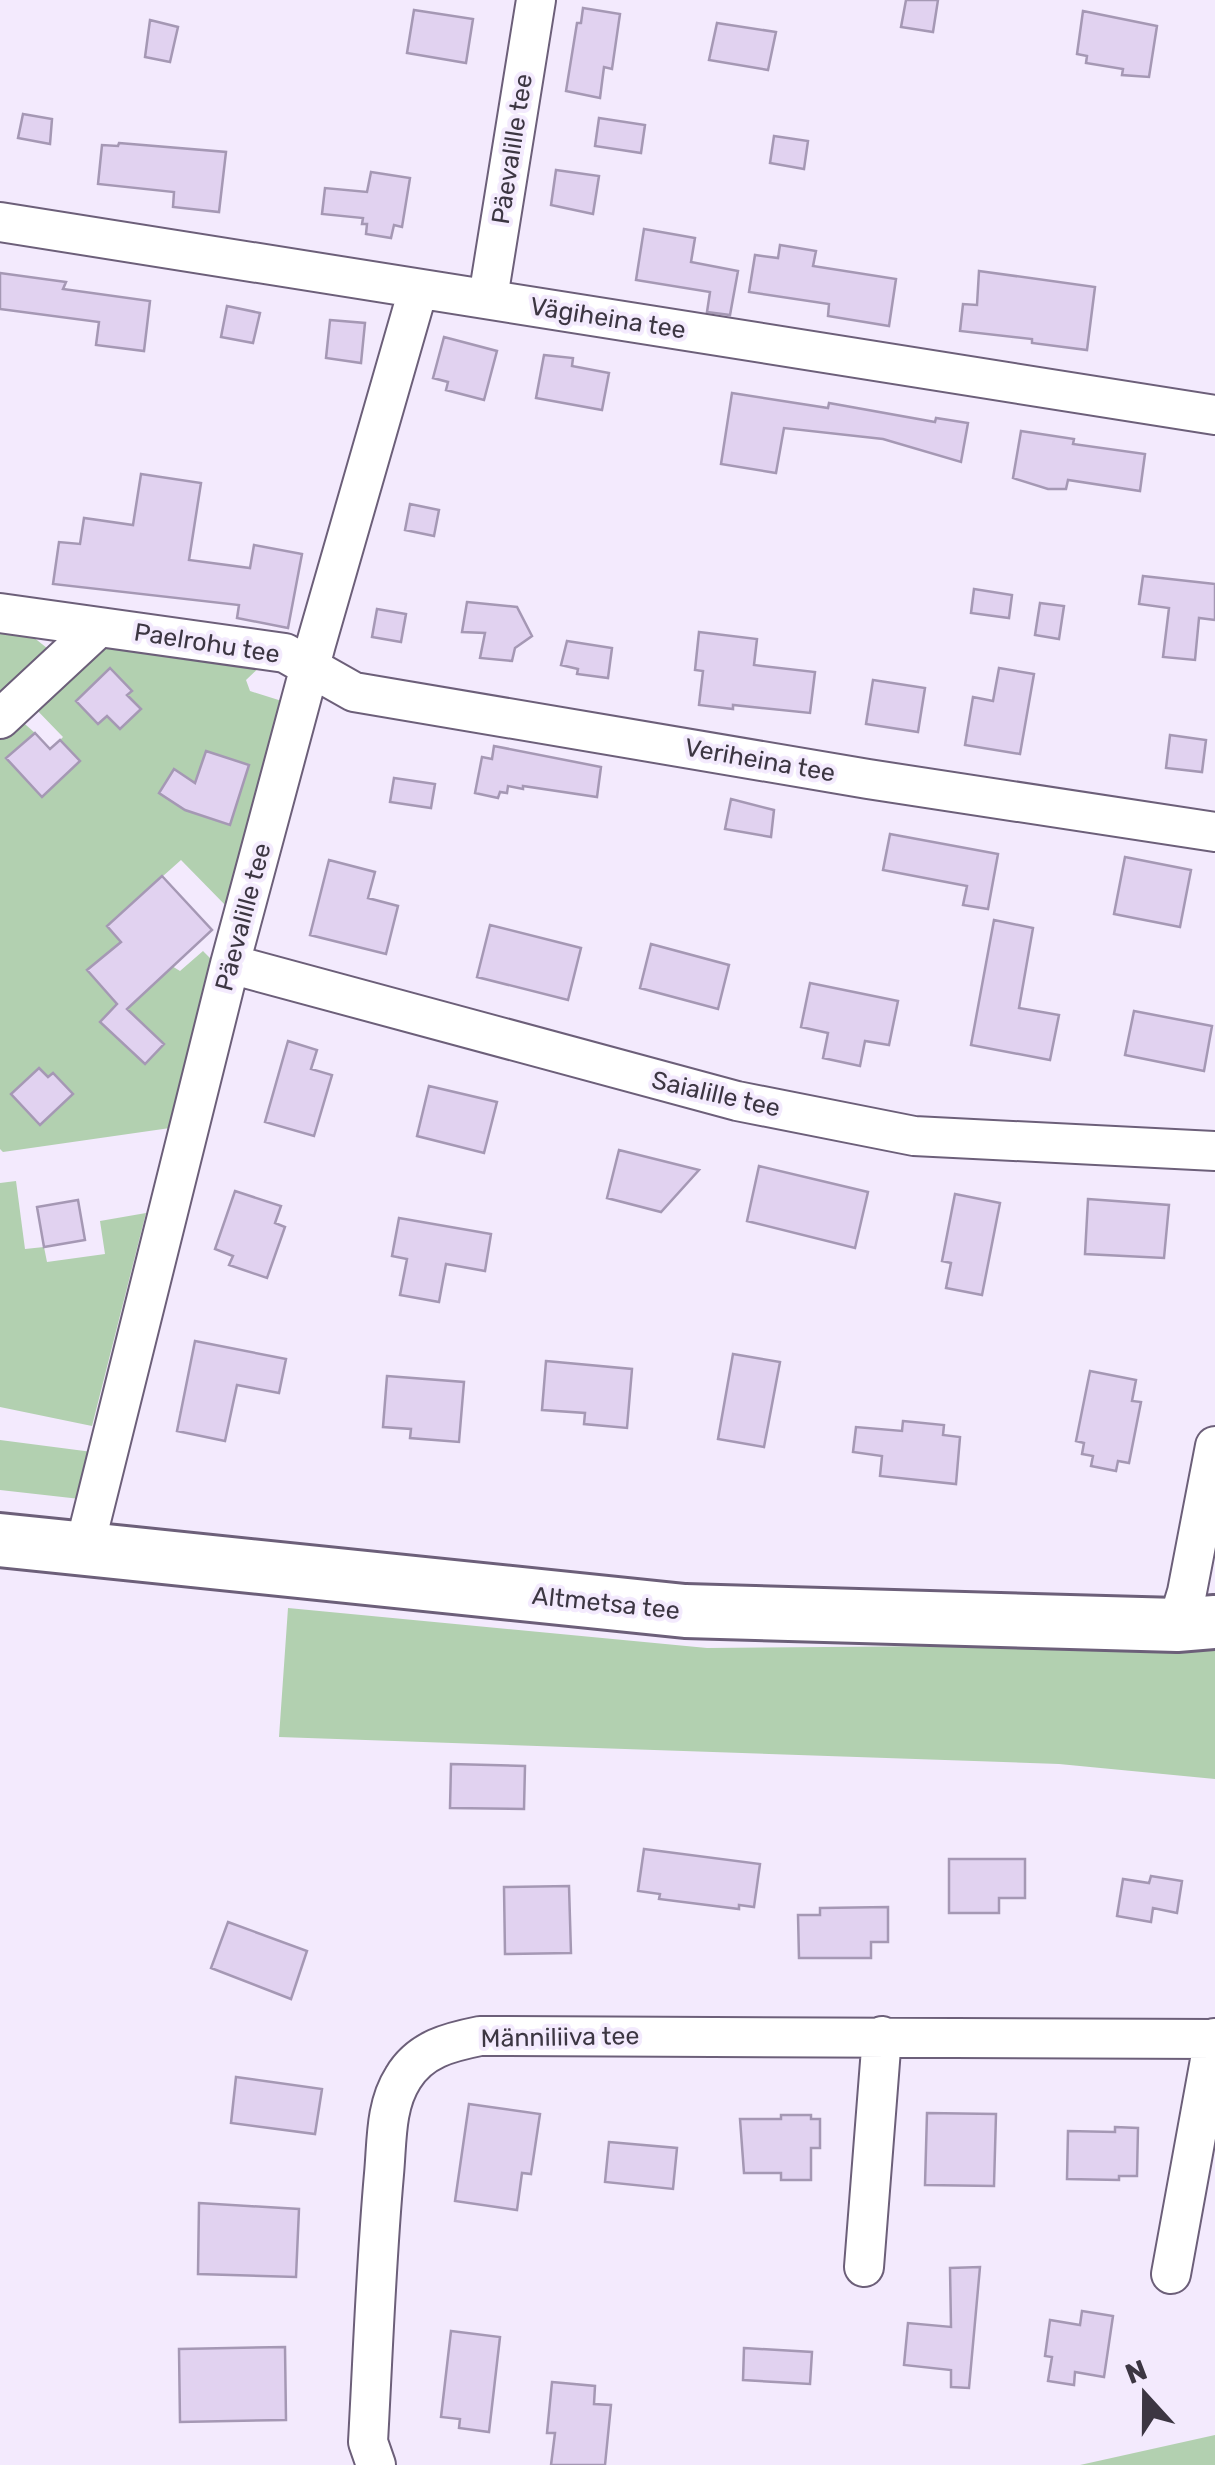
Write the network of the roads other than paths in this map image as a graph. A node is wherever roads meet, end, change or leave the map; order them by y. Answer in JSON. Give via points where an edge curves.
{"nodes":[{"id":1,"x":536,"y":0,"type":"edge"},
{"id":2,"x":0,"y":222,"type":"edge"},
{"id":3,"x":418,"y":290,"type":"junction"},
{"id":4,"x":488,"y":298,"type":"junction"},
{"id":5,"x":1215,"y":415,"type":"edge"},
{"id":6,"x":0,"y":613,"type":"edge"},
{"id":7,"x":100,"y":627,"type":"junction"},
{"id":8,"x":310,"y":668,"type":"junction"},
{"id":9,"x":0,"y":719,"type":"edge"},
{"id":10,"x":1215,"y":832,"type":"edge"},
{"id":11,"x":230,"y":964,"type":"junction"},
{"id":12,"x":1215,"y":1152,"type":"edge"},
{"id":13,"x":1215,"y":1446,"type":"edge"},
{"id":14,"x":0,"y":1540,"type":"edge"},
{"id":15,"x":84,"y":1549,"type":"junction"},
{"id":16,"x":1196,"y":1624,"type":"edge"},
{"id":17,"x":882,"y":2036,"type":"junction"},
{"id":18,"x":1215,"y":2038,"type":"edge"},
{"id":19,"x":864,"y":2267,"type":"dead end"},
{"id":20,"x":1170,"y":2274,"type":"dead end"},
{"id":21,"x":376,"y":2465,"type":"edge"}],
"edges":[{"from":1,"to":4,"type":"street","name":"Päevalille tee"},
{"from":2,"to":3,"type":"street","name":"Vägiheina tee"},
{"from":3,"to":4,"type":"street","name":"Vägiheina tee"},
{"from":3,"to":8,"type":"street","name":"Päevalille tee"},
{"from":4,"to":5,"type":"street","name":"Vägiheina tee"},
{"from":6,"to":7,"type":"street","name":"Paelrohu tee"},
{"from":7,"to":8,"type":"street","name":"Paelrohu tee","via":[[285,652]]},
{"from":7,"to":9,"type":"street","name":"Paelrohu tee"},
{"from":8,"to":10,"type":"street","name":"Veriheina tee","via":[[354,692]]},
{"from":8,"to":11,"type":"street","name":"Päevalille tee"},
{"from":11,"to":12,"type":"street","name":"Saialille tee","via":[[737,1101],[914,1136]]},
{"from":11,"to":15,"type":"street","name":"Päevalille tee"},
{"from":13,"to":16,"type":"street","via":[[1187,1592]]},
{"from":14,"to":15,"type":"street","name":"Altmetsa tee"},
{"from":15,"to":16,"type":"street","name":"Altmetsa tee","via":[[685,1611]]},
{"from":17,"to":18,"type":"street","name":"Männiliiva tee"},
{"from":17,"to":19,"type":"street"},
{"from":17,"to":21,"type":"street","name":"Männiliiva tee","via":[[480,2036],[419,2057],[391,2104],[368,2442]]},
{"from":18,"to":20,"type":"street","name":"Männiliiva tee"}]}
